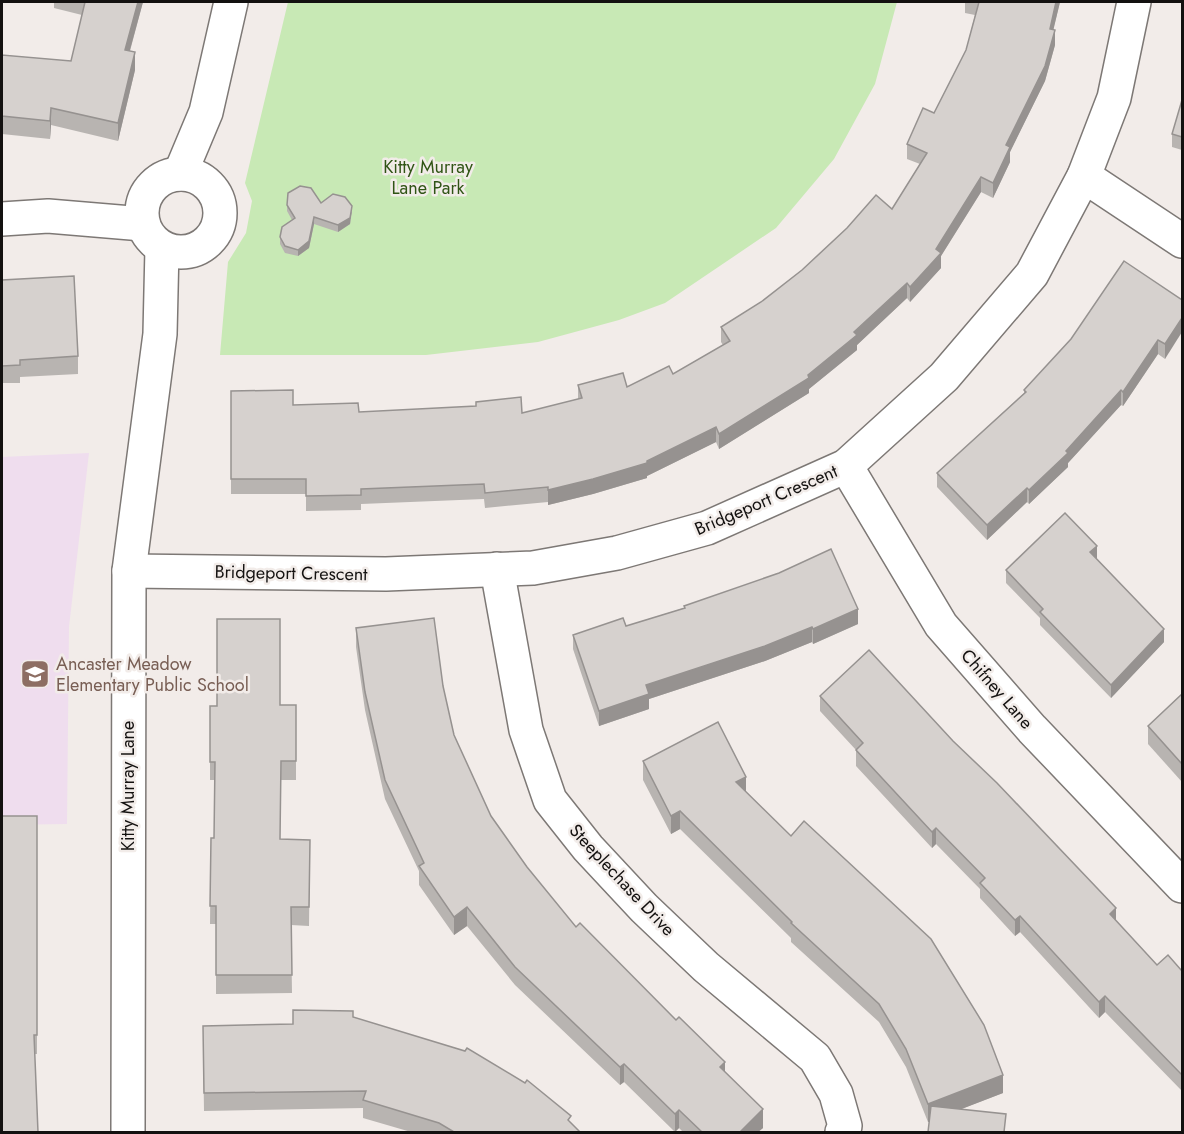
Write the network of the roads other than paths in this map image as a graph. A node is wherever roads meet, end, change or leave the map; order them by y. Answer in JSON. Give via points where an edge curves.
{"nodes":[{"id":1,"x":231,"y":2,"type":"edge"},
{"id":2,"x":1134,"y":2,"type":"edge"},
{"id":3,"x":1084,"y":176,"type":"junction"},
{"id":4,"x":194,"y":179,"type":"junction"},
{"id":5,"x":2,"y":219,"type":"edge"},
{"id":6,"x":160,"y":230,"type":"junction"},
{"id":7,"x":1182,"y":241,"type":"edge"},
{"id":8,"x":846,"y":466,"type":"junction"},
{"id":9,"x":497,"y":569,"type":"junction"},
{"id":10,"x":129,"y":572,"type":"junction"},
{"id":11,"x":1182,"y":886,"type":"edge"},
{"id":12,"x":128,"y":1132,"type":"edge"},
{"id":13,"x":842,"y":1132,"type":"edge"}],
"edges":[{"from":1,"to":4,"type":"street"},
{"from":2,"to":3,"type":"street","name":"Bridgeport Crescent","via":[[1114,98]]},
{"from":3,"to":7,"type":"street"},
{"from":3,"to":8,"type":"street","name":"Bridgeport Crescent","via":[[1032,274],[944,377]]},
{"from":4,"to":6,"type":"street","via":[[156,183]]},
{"from":4,"to":6,"type":"street","via":[[216,195],[221,208],[219,225],[207,242]]},
{"from":5,"to":6,"type":"street","via":[[48,216]]},
{"from":6,"to":10,"type":"street","name":"Kitty Murray Lane","via":[[160,334]]},
{"from":8,"to":9,"type":"street","name":"Bridgeport Crescent","via":[[707,528],[617,554],[533,568]]},
{"from":8,"to":11,"type":"street","name":"Chifney Lane","via":[[941,625],[1032,729]]},
{"from":9,"to":10,"type":"street","name":"Bridgeport Crescent","via":[[386,574]]},
{"from":9,"to":13,"type":"street","name":"Steeplechase Drive","via":[[526,730],[550,800],[644,908],[706,967],[815,1058],[836,1094],[845,1126]]},
{"from":10,"to":12,"type":"street","name":"Kitty Murray Lane"}]}
